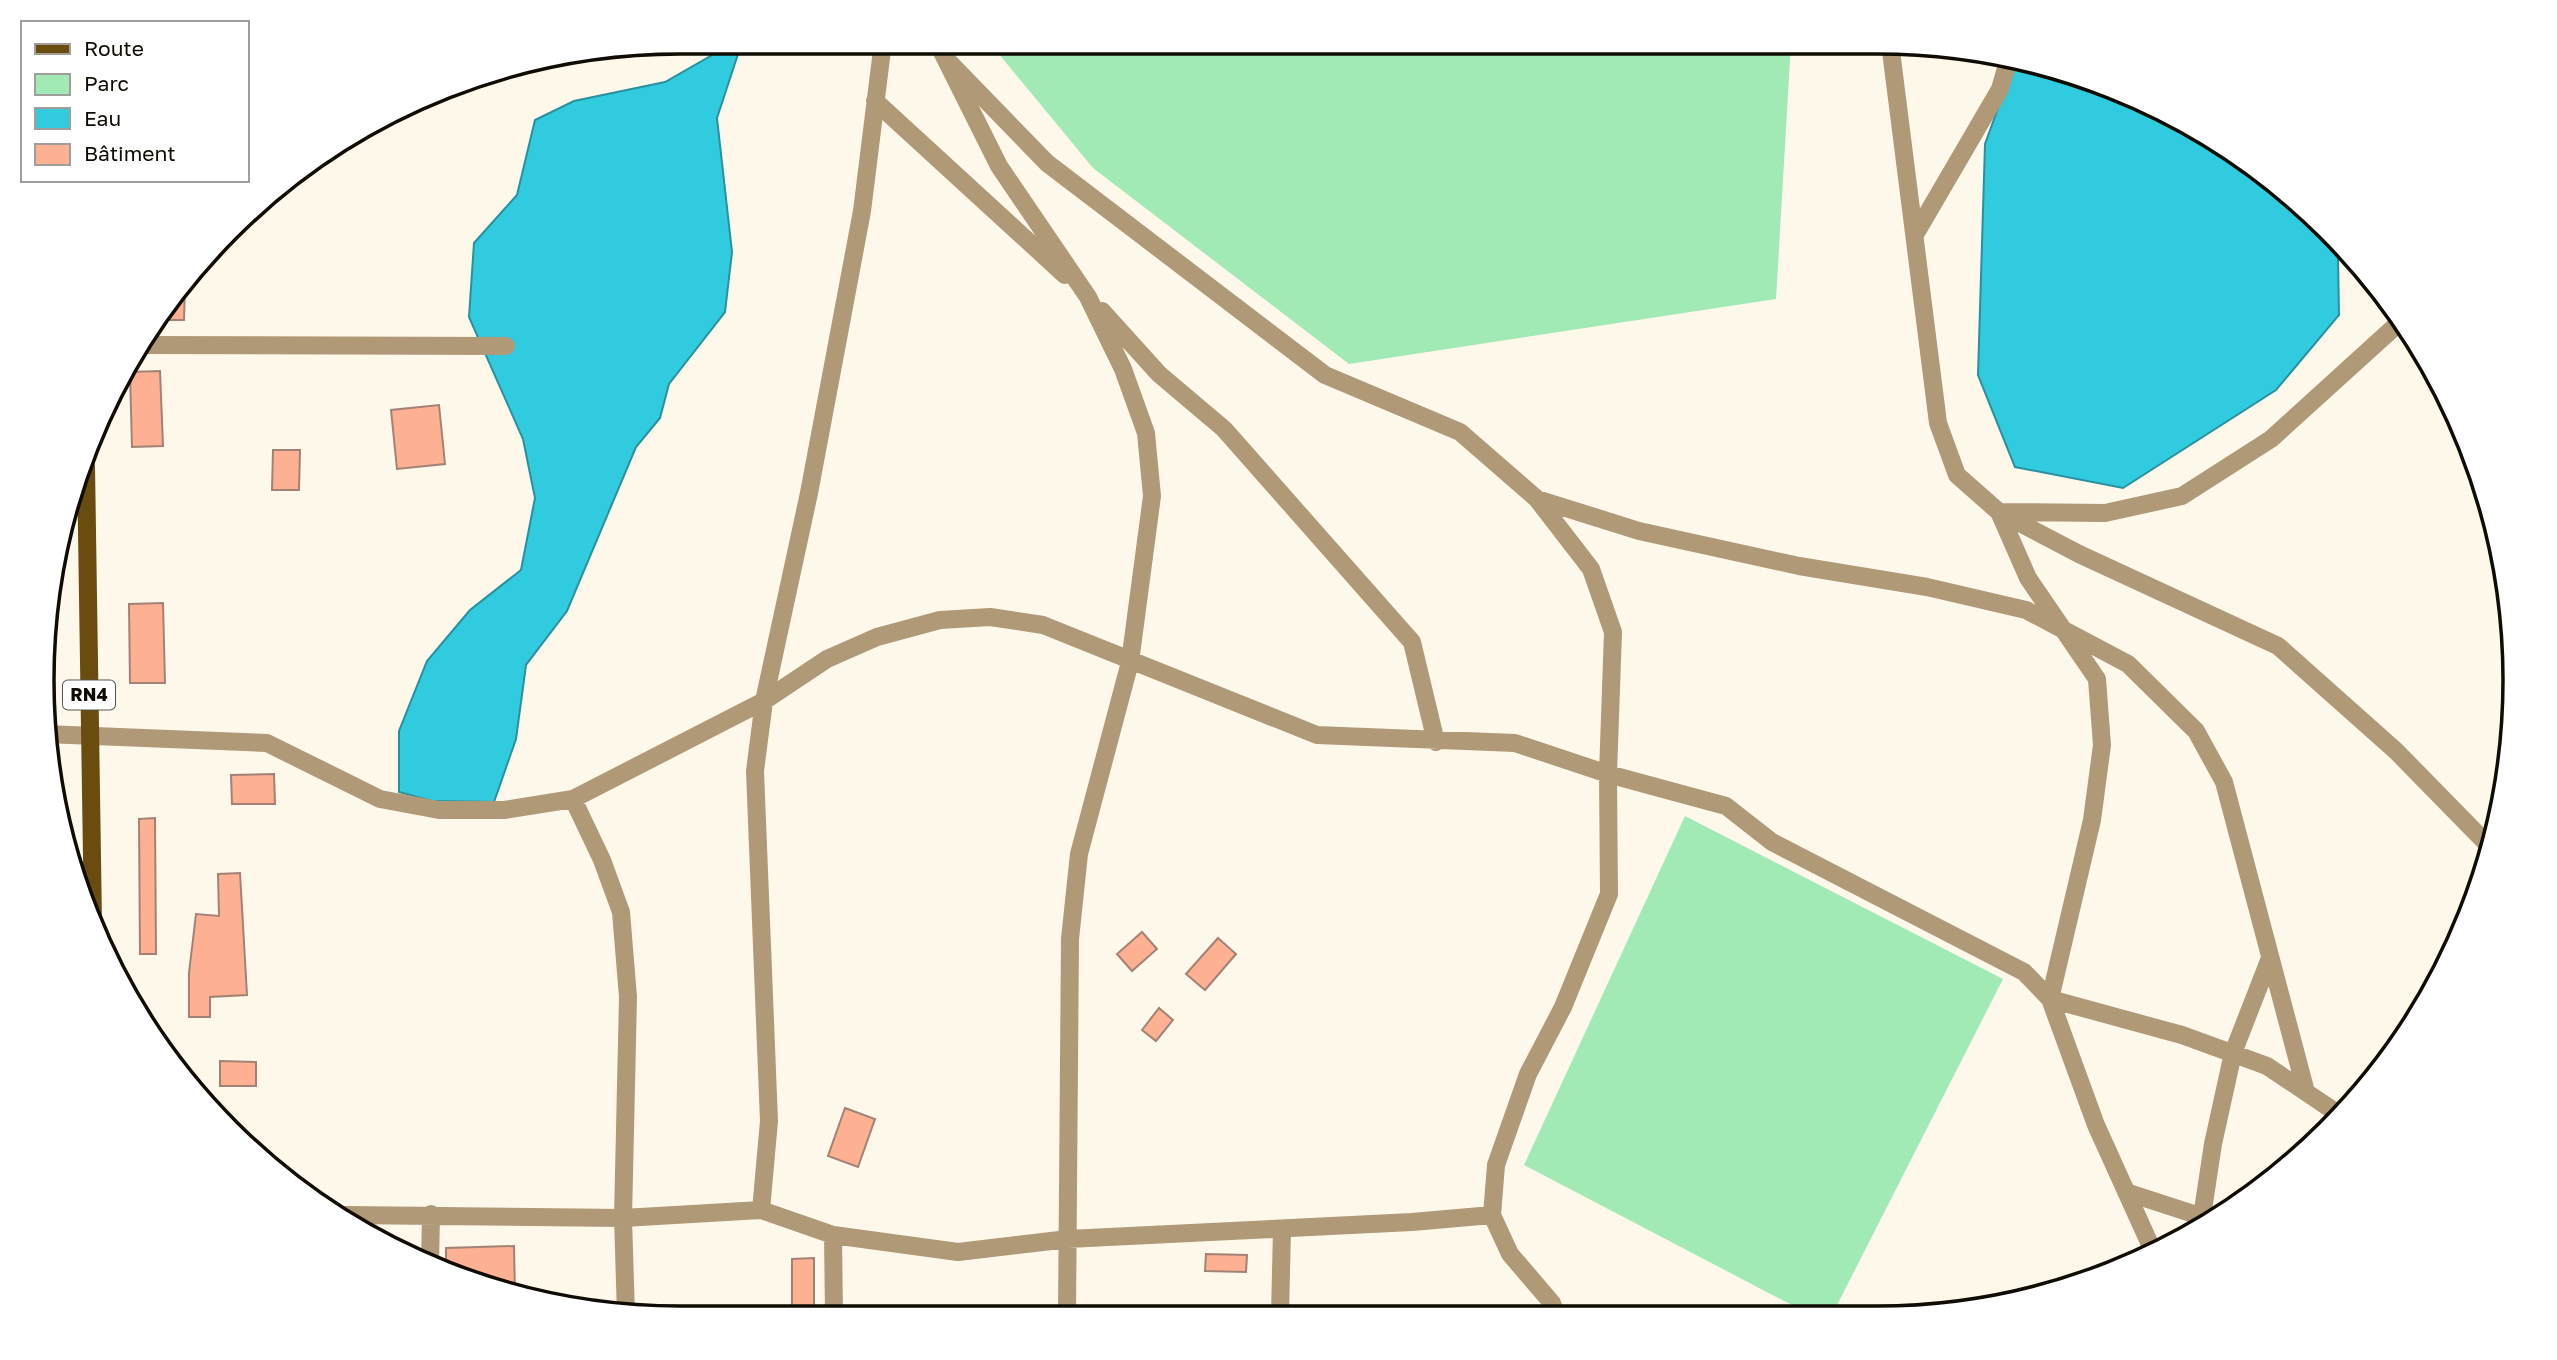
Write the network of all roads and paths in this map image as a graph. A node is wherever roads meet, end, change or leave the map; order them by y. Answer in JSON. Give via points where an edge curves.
{"nodes":[{"id":1,"x":882,"y":54,"type":"edge"},
{"id":2,"x":944,"y":54,"type":"edge"},
{"id":3,"x":1892,"y":55,"type":"edge"},
{"id":4,"x":947,"y":60,"type":"junction"},
{"id":5,"x":2006,"y":68,"type":"edge"},
{"id":6,"x":876,"y":101,"type":"junction"},
{"id":7,"x":1916,"y":233,"type":"junction"},
{"id":8,"x":1088,"y":297,"type":"junction"},
{"id":9,"x":2394,"y":328,"type":"edge"},
{"id":10,"x":152,"y":345,"type":"edge"},
{"id":11,"x":506,"y":346,"type":"dead end"},
{"id":12,"x":86,"y":482,"type":"edge"},
{"id":13,"x":1537,"y":499,"type":"junction"},
{"id":14,"x":1999,"y":512,"type":"junction"},
{"id":15,"x":2064,"y":630,"type":"junction"},
{"id":16,"x":1130,"y":662,"type":"junction"},
{"id":17,"x":764,"y":701,"type":"junction"},
{"id":18,"x":57,"y":734,"type":"edge"},
{"id":19,"x":90,"y":734,"type":"junction"},
{"id":20,"x":1436,"y":742,"type":"junction"},
{"id":21,"x":1608,"y":774,"type":"junction"},
{"id":22,"x":573,"y":799,"type":"junction"},
{"id":23,"x":2482,"y":839,"type":"edge"},
{"id":24,"x":93,"y":895,"type":"edge"},
{"id":25,"x":2270,"y":958,"type":"junction"},
{"id":26,"x":2049,"y":999,"type":"junction"},
{"id":27,"x":2233,"y":1053,"type":"junction"},
{"id":28,"x":2306,"y":1092,"type":"junction"},
{"id":29,"x":2330,"y":1110,"type":"edge"},
{"id":30,"x":2126,"y":1192,"type":"junction"},
{"id":31,"x":761,"y":1210,"type":"junction"},
{"id":32,"x":2205,"y":1213,"type":"edge"},
{"id":33,"x":431,"y":1214,"type":"junction"},
{"id":34,"x":356,"y":1215,"type":"edge"},
{"id":35,"x":1492,"y":1215,"type":"junction"},
{"id":36,"x":623,"y":1218,"type":"junction"},
{"id":37,"x":2197,"y":1218,"type":"edge"},
{"id":38,"x":1282,"y":1229,"type":"junction"},
{"id":39,"x":833,"y":1235,"type":"junction"},
{"id":40,"x":1068,"y":1239,"type":"junction"},
{"id":41,"x":2149,"y":1243,"type":"edge"},
{"id":42,"x":430,"y":1253,"type":"edge"},
{"id":43,"x":626,"y":1303,"type":"edge"},
{"id":44,"x":834,"y":1306,"type":"edge"},
{"id":45,"x":1067,"y":1306,"type":"edge"},
{"id":46,"x":1280,"y":1306,"type":"edge"},
{"id":47,"x":1555,"y":1306,"type":"edge"}],
"edges":[{"from":1,"to":6,"type":"street"},
{"from":2,"to":4,"type":"street"},
{"from":3,"to":7,"type":"street"},
{"from":4,"to":8,"type":"street","via":[[999,166]]},
{"from":4,"to":13,"type":"street","via":[[1047,163],[1325,374],[1460,432]]},
{"from":5,"to":7,"type":"street","via":[[2000,89]]},
{"from":6,"to":8,"type":"street"},
{"from":6,"to":17,"type":"street","via":[[862,211]]},
{"from":7,"to":14,"type":"street","via":[[1938,423],[1957,475]]},
{"from":8,"to":16,"type":"street","via":[[1123,369],[1146,433],[1152,496]]},
{"from":8,"to":20,"type":"street","via":[[1159,374],[1224,429],[1412,642]]},
{"from":9,"to":14,"type":"street","via":[[2271,439],[2182,496],[2105,513]]},
{"from":10,"to":11,"type":"street"},
{"from":12,"to":19,"type":"main road","number":"RN4"},
{"from":13,"to":15,"type":"street","via":[[1639,531],[2026,610]]},
{"from":13,"to":21,"type":"street","via":[[1591,569],[1613,632]]},
{"from":14,"to":15,"type":"street","via":[[2028,578]]},
{"from":14,"to":23,"type":"street","via":[[2278,646],[2396,751]]},
{"from":15,"to":25,"type":"street","via":[[2128,664],[2196,731],[2224,782]]},
{"from":15,"to":26,"type":"street","via":[[2097,678],[2102,745],[2092,820]]},
{"from":16,"to":17,"type":"street","via":[[1043,625],[990,617],[940,620],[877,637],[827,659]]},
{"from":16,"to":20,"type":"street","via":[[1317,735]]},
{"from":16,"to":40,"type":"street","via":[[1079,854],[1070,939]]},
{"from":17,"to":22,"type":"street"},
{"from":17,"to":31,"type":"street","via":[[755,771],[769,1121]]},
{"from":18,"to":19,"type":"street"},
{"from":19,"to":22,"type":"street","via":[[267,743],[380,799],[439,810],[504,810]]},
{"from":19,"to":24,"type":"main road","number":"RN4"},
{"from":20,"to":21,"type":"street","via":[[1516,743]]},
{"from":21,"to":26,"type":"street","via":[[1726,806],[1772,842],[2024,972]]},
{"from":21,"to":35,"type":"street","via":[[1609,894],[1563,1007],[1528,1074],[1496,1165]]},
{"from":22,"to":36,"type":"street","via":[[603,860],[621,912],[628,997]]},
{"from":25,"to":27,"type":"street"},
{"from":25,"to":28,"type":"street"},
{"from":26,"to":27,"type":"street","via":[[2182,1034]]},
{"from":26,"to":30,"type":"street"},
{"from":27,"to":28,"type":"street","via":[[2267,1066]]},
{"from":27,"to":32,"type":"street","via":[[2213,1144]]},
{"from":28,"to":29,"type":"street"},
{"from":30,"to":37,"type":"street"},
{"from":30,"to":41,"type":"street"},
{"from":31,"to":36,"type":"street"},
{"from":31,"to":39,"type":"street"},
{"from":33,"to":34,"type":"street"},
{"from":33,"to":36,"type":"street"},
{"from":33,"to":42,"type":"street"},
{"from":35,"to":38,"type":"street"},
{"from":35,"to":47,"type":"street","via":[[1510,1254]]},
{"from":36,"to":43,"type":"street"},
{"from":38,"to":40,"type":"street"},
{"from":38,"to":46,"type":"street"},
{"from":39,"to":40,"type":"street","via":[[958,1252]]},
{"from":39,"to":44,"type":"street"},
{"from":40,"to":45,"type":"street"}]}
